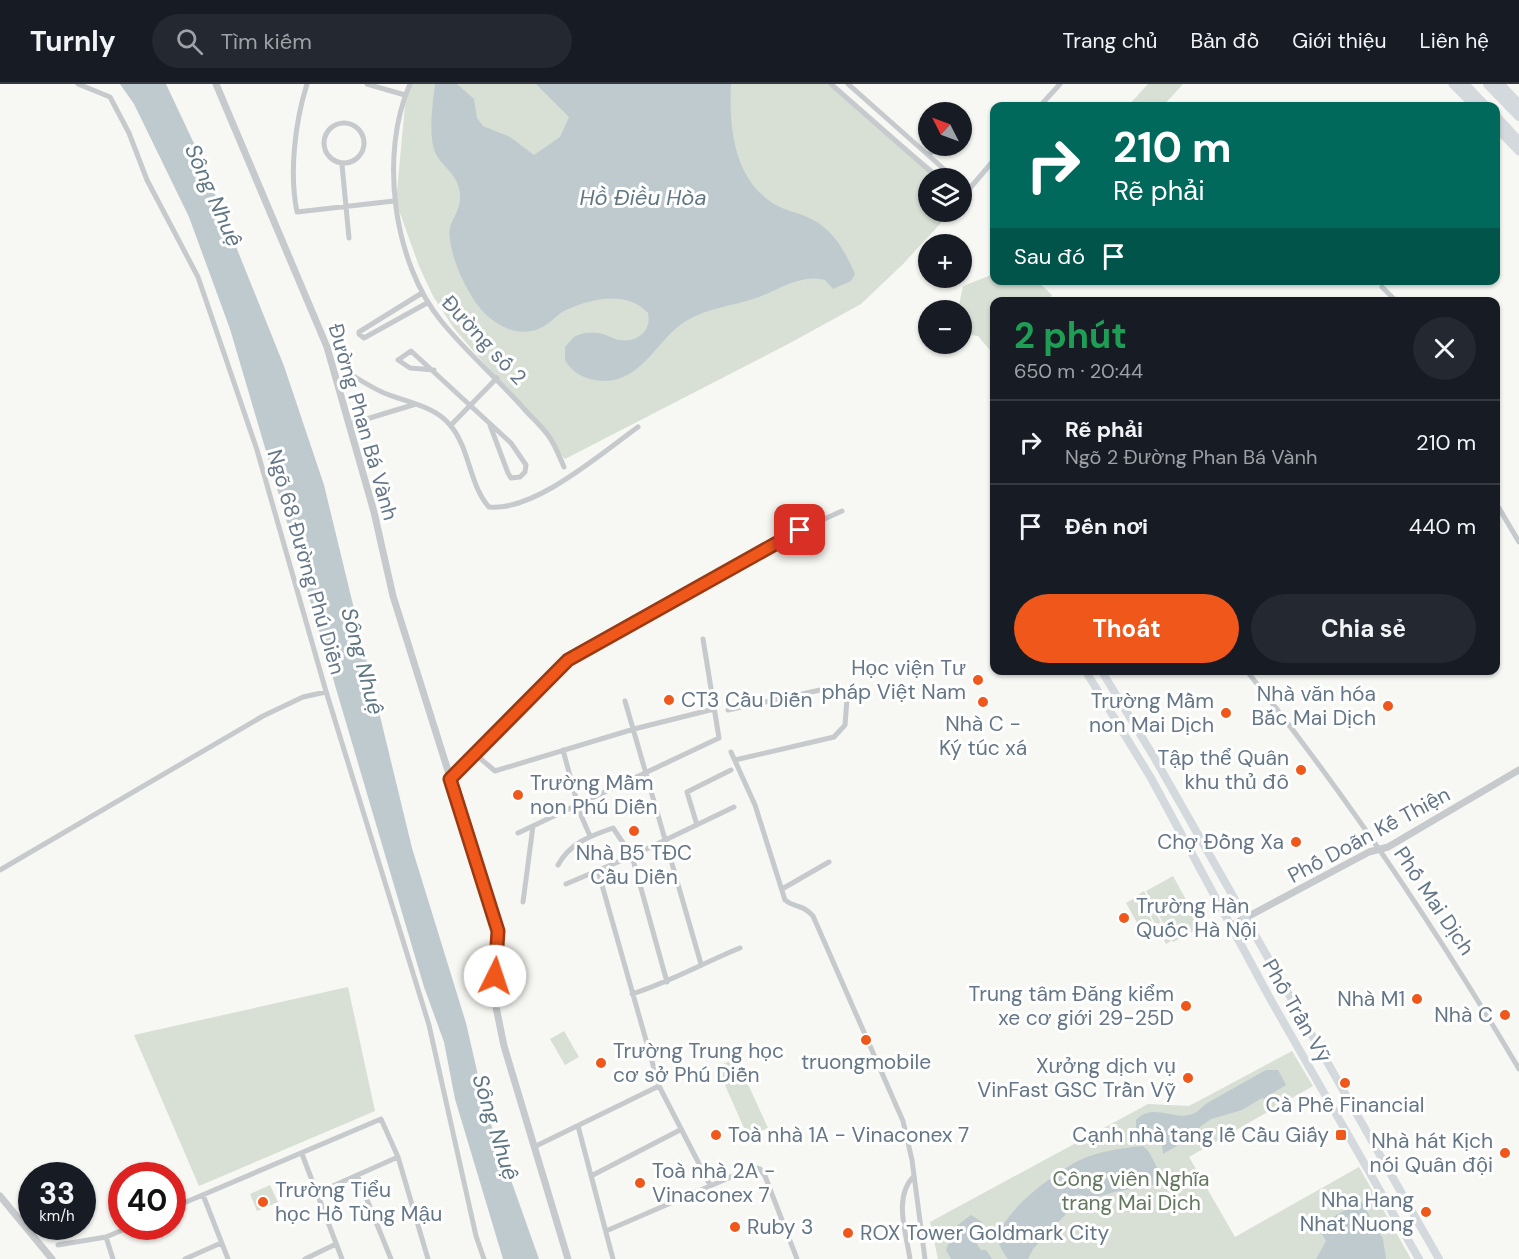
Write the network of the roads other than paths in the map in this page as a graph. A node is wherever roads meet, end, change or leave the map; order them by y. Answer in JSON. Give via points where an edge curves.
{"nodes":[{"id":1,"x":78,"y":84,"type":"edge"},
{"id":2,"x":216,"y":84,"type":"edge"},
{"id":3,"x":307,"y":84,"type":"edge"},
{"id":4,"x":367,"y":84,"type":"edge"},
{"id":5,"x":410,"y":84,"type":"edge"},
{"id":6,"x":831,"y":84,"type":"edge"},
{"id":7,"x":848,"y":84,"type":"edge"},
{"id":8,"x":1060,"y":84,"type":"edge"},
{"id":9,"x":1490,"y":84,"type":"edge"},
{"id":10,"x":1500,"y":84,"type":"edge"},
{"id":11,"x":1460,"y":85,"type":"edge"},
{"id":12,"x":405,"y":95,"type":"junction"},
{"id":13,"x":1044,"y":102,"type":"edge"},
{"id":14,"x":1471,"y":102,"type":"edge"},
{"id":15,"x":1477,"y":102,"type":"edge"},
{"id":16,"x":1480,"y":102,"type":"edge"},
{"id":17,"x":1519,"y":104,"type":"edge"},
{"id":18,"x":1519,"y":116,"type":"edge"},
{"id":19,"x":1500,"y":121,"type":"edge"},
{"id":20,"x":1500,"y":131,"type":"edge"},
{"id":21,"x":1519,"y":142,"type":"edge"},
{"id":22,"x":918,"y":146,"type":"edge"},
{"id":23,"x":1519,"y":151,"type":"edge"},
{"id":24,"x":929,"y":156,"type":"edge"},
{"id":25,"x":342,"y":165,"type":"junction"},
{"id":26,"x":990,"y":165,"type":"edge"},
{"id":27,"x":927,"y":168,"type":"edge"},
{"id":28,"x":943,"y":168,"type":"edge"},
{"id":29,"x":972,"y":185,"type":"edge"},
{"id":30,"x":394,"y":201,"type":"junction"},
{"id":31,"x":344,"y":206,"type":"junction"},
{"id":32,"x":349,"y":238,"type":"dead end"},
{"id":33,"x":1382,"y":287,"type":"dead end"},
{"id":34,"x":422,"y":293,"type":"junction"},
{"id":35,"x":1393,"y":297,"type":"edge"},
{"id":36,"x":427,"y":303,"type":"junction"},
{"id":37,"x":434,"y":370,"type":"junction"},
{"id":38,"x":352,"y":375,"type":"dead end"},
{"id":39,"x":497,"y":378,"type":"junction"},
{"id":40,"x":416,"y":404,"type":"junction"},
{"id":41,"x":469,"y":405,"type":"junction"},
{"id":42,"x":350,"y":424,"type":"junction"},
{"id":43,"x":451,"y":425,"type":"junction"},
{"id":44,"x":490,"y":425,"type":"junction"},
{"id":45,"x":639,"y":428,"type":"dead end"},
{"id":46,"x":564,"y":467,"type":"dead end"},
{"id":47,"x":1500,"y":510,"type":"edge"},
{"id":48,"x":842,"y":511,"type":"dead end"},
{"id":49,"x":1519,"y":542,"type":"edge"},
{"id":50,"x":703,"y":639,"type":"dead end"},
{"id":51,"x":1088,"y":675,"type":"edge"},
{"id":52,"x":1097,"y":675,"type":"edge"},
{"id":53,"x":1105,"y":675,"type":"edge"},
{"id":54,"x":1250,"y":675,"type":"edge"},
{"id":55,"x":1090,"y":680,"type":"junction"},
{"id":56,"x":326,"y":692,"type":"junction"},
{"id":57,"x":625,"y":701,"type":"dead end"},
{"id":58,"x":714,"y":709,"type":"junction"},
{"id":59,"x":728,"y":710,"type":"dead end"},
{"id":60,"x":633,"y":729,"type":"junction"},
{"id":61,"x":563,"y":750,"type":"junction"},
{"id":62,"x":731,"y":753,"type":"dead end"},
{"id":63,"x":475,"y":754,"type":"junction"},
{"id":64,"x":735,"y":760,"type":"junction"},
{"id":65,"x":731,"y":770,"type":"dead end"},
{"id":66,"x":1519,"y":770,"type":"edge"},
{"id":67,"x":647,"y":771,"type":"junction"},
{"id":68,"x":450,"y":779,"type":"junction"},
{"id":69,"x":578,"y":804,"type":"junction"},
{"id":70,"x":735,"y":807,"type":"dead end"},
{"id":71,"x":697,"y":825,"type":"junction"},
{"id":72,"x":533,"y":826,"type":"junction"},
{"id":73,"x":518,"y":832,"type":"dead end"},
{"id":74,"x":590,"y":836,"type":"junction"},
{"id":75,"x":665,"y":840,"type":"junction"},
{"id":76,"x":1380,"y":849,"type":"junction"},
{"id":77,"x":632,"y":856,"type":"junction"},
{"id":78,"x":829,"y":862,"type":"dead end"},
{"id":79,"x":558,"y":866,"type":"dead end"},
{"id":80,"x":0,"y":870,"type":"edge"},
{"id":81,"x":598,"y":871,"type":"junction"},
{"id":82,"x":566,"y":884,"type":"dead end"},
{"id":83,"x":782,"y":889,"type":"junction"},
{"id":84,"x":523,"y":902,"type":"dead end"},
{"id":85,"x":1244,"y":920,"type":"junction"},
{"id":86,"x":1232,"y":925,"type":"junction"},
{"id":87,"x":740,"y":948,"type":"dead end"},
{"id":88,"x":701,"y":964,"type":"junction"},
{"id":89,"x":667,"y":982,"type":"junction"},
{"id":90,"x":632,"y":994,"type":"junction"},
{"id":91,"x":1519,"y":1069,"type":"edge"},
{"id":92,"x":659,"y":1086,"type":"junction"},
{"id":93,"x":578,"y":1126,"type":"junction"},
{"id":94,"x":680,"y":1130,"type":"junction"},
{"id":95,"x":536,"y":1146,"type":"junction"},
{"id":96,"x":302,"y":1154,"type":"junction"},
{"id":97,"x":398,"y":1158,"type":"junction"},
{"id":98,"x":357,"y":1175,"type":"junction"},
{"id":99,"x":593,"y":1175,"type":"junction"},
{"id":100,"x":914,"y":1176,"type":"junction"},
{"id":101,"x":710,"y":1185,"type":"junction"},
{"id":102,"x":317,"y":1193,"type":"junction"},
{"id":103,"x":203,"y":1195,"type":"junction"},
{"id":104,"x":0,"y":1196,"type":"edge"},
{"id":105,"x":186,"y":1202,"type":"edge"},
{"id":106,"x":606,"y":1231,"type":"junction"},
{"id":107,"x":106,"y":1238,"type":"joint"},
{"id":108,"x":221,"y":1243,"type":"junction"},
{"id":109,"x":336,"y":1244,"type":"junction"},
{"id":110,"x":58,"y":1245,"type":"dead end"},
{"id":111,"x":426,"y":1258,"type":"edge"},
{"id":112,"x":52,"y":1259,"type":"edge"},
{"id":113,"x":113,"y":1259,"type":"edge"},
{"id":114,"x":185,"y":1259,"type":"edge"},
{"id":115,"x":228,"y":1259,"type":"edge"},
{"id":116,"x":305,"y":1259,"type":"edge"},
{"id":117,"x":342,"y":1259,"type":"edge"},
{"id":118,"x":391,"y":1259,"type":"edge"},
{"id":119,"x":484,"y":1259,"type":"edge"},
{"id":120,"x":568,"y":1259,"type":"edge"},
{"id":121,"x":613,"y":1259,"type":"edge"},
{"id":122,"x":797,"y":1259,"type":"edge"},
{"id":123,"x":910,"y":1259,"type":"edge"},
{"id":124,"x":925,"y":1259,"type":"edge"},
{"id":125,"x":1419,"y":1259,"type":"edge"},
{"id":126,"x":1439,"y":1259,"type":"edge"}],
"edges":[{"from":1,"to":56,"type":"street","name":"Ngõ 68 Đường Phú Diễn","via":[[110,97],[147,180],[198,277],[257,450]]},
{"from":2,"to":42,"type":"street","name":"Đường Phan Bá Vành","via":[[318,322]]},
{"from":3,"to":31,"type":"street","via":[[296,153],[297,212]]},
{"from":4,"to":12,"type":"street"},
{"from":5,"to":12,"type":"street","name":"Đường số 2"},
{"from":6,"to":27,"type":"street"},
{"from":7,"to":22,"type":"street"},
{"from":8,"to":13,"type":"street"},
{"from":9,"to":15,"type":"main road"},
{"from":9,"to":18,"type":"highway"},
{"from":10,"to":17,"type":"main road"},
{"from":11,"to":14,"type":"main road"},
{"from":11,"to":16,"type":"highway"},
{"from":12,"to":30,"type":"street","name":"Đường số 2","via":[[396,149]]},
{"from":19,"to":21,"type":"highway"},
{"from":20,"to":23,"type":"main road"},
{"from":24,"to":28,"type":"street"},
{"from":25,"to":25,"type":"street","via":[[329,159],[324,145],[334,124],[350,123],[362,130],[364,142],[361,155]]},
{"from":25,"to":31,"type":"street"},
{"from":26,"to":29,"type":"street"},
{"from":30,"to":31,"type":"street"},
{"from":30,"to":34,"type":"street","name":"Đường số 2"},
{"from":31,"to":32,"type":"street"},
{"from":33,"to":35,"type":"street"},
{"from":34,"to":36,"type":"street","name":"Đường số 2"},
{"from":34,"to":36,"type":"street","via":[[359,334],[364,338]]},
{"from":36,"to":39,"type":"street","name":"Đường số 2"},
{"from":37,"to":37,"type":"street","via":[[411,351],[398,360],[410,368]]},
{"from":37,"to":41,"type":"street"},
{"from":38,"to":40,"type":"street","via":[[386,394]]},
{"from":39,"to":41,"type":"street"},
{"from":39,"to":46,"type":"street","name":"Đường số 2","via":[[550,438]]},
{"from":40,"to":42,"type":"street"},
{"from":40,"to":43,"type":"street","via":[[437,413]]},
{"from":41,"to":43,"type":"street"},
{"from":41,"to":44,"type":"street"},
{"from":42,"to":68,"type":"street","name":"Đường Phan Bá Vành","via":[[393,596]]},
{"from":43,"to":45,"type":"street","via":[[467,455],[482,499],[489,507],[505,509],[529,500]]},
{"from":44,"to":44,"type":"street","via":[[508,473],[511,478],[520,477],[526,465],[511,443]]},
{"from":47,"to":49,"type":"street"},
{"from":48,"to":63,"type":"street","via":[[800,530],[568,660]]},
{"from":50,"to":58,"type":"street"},
{"from":51,"to":55,"type":"main road","name":"Phố Trần Vỹ"},
{"from":52,"to":55,"type":"main road"},
{"from":53,"to":85,"type":"main road","name":"Phố Trần Vỹ"},
{"from":54,"to":76,"type":"street","name":"Phố Mai Dịch"},
{"from":55,"to":86,"type":"main road","name":"Phố Trần Vỹ","via":[[1151,778]]},
{"from":56,"to":80,"type":"street","via":[[303,697],[263,716]]},
{"from":56,"to":119,"type":"street","name":"Ngõ 68 Đường Phú Diễn","via":[[429,1025]]},
{"from":57,"to":60,"type":"street"},
{"from":58,"to":60,"type":"street"},
{"from":58,"to":67,"type":"street","via":[[719,738]]},
{"from":59,"to":64,"type":"street","via":[[825,688],[840,690],[847,699],[845,725],[834,737]]},
{"from":60,"to":61,"type":"street"},
{"from":60,"to":67,"type":"street"},
{"from":61,"to":63,"type":"street","via":[[495,771]]},
{"from":61,"to":69,"type":"street"},
{"from":62,"to":64,"type":"street"},
{"from":63,"to":68,"type":"street"},
{"from":64,"to":83,"type":"street","via":[[755,805]]},
{"from":65,"to":71,"type":"street","via":[[687,792]]},
{"from":66,"to":76,"type":"street","name":"Phố Doãn Kế Thiện"},
{"from":67,"to":69,"type":"street"},
{"from":67,"to":75,"type":"street"},
{"from":68,"to":95,"type":"street","name":"Đường Phan Bá Vành","via":[[498,931],[494,997],[504,1046]]},
{"from":69,"to":72,"type":"street"},
{"from":69,"to":74,"type":"street"},
{"from":70,"to":71,"type":"street"},
{"from":71,"to":75,"type":"street"},
{"from":72,"to":73,"type":"street"},
{"from":72,"to":84,"type":"street"},
{"from":74,"to":77,"type":"street","via":[[613,828]]},
{"from":74,"to":79,"type":"street","via":[[566,850]]},
{"from":75,"to":77,"type":"street"},
{"from":75,"to":88,"type":"street"},
{"from":76,"to":85,"type":"street","name":"Phố Doãn Kế Thiện"},
{"from":76,"to":91,"type":"street","name":"Phố Mai Dịch","via":[[1457,965]]},
{"from":77,"to":81,"type":"street"},
{"from":77,"to":89,"type":"street"},
{"from":78,"to":83,"type":"street"},
{"from":81,"to":82,"type":"street"},
{"from":81,"to":90,"type":"street"},
{"from":83,"to":100,"type":"street","via":[[788,903],[799,904],[813,916],[903,1121]]},
{"from":85,"to":86,"type":"street","name":"Phố Doãn Kế Thiện"},
{"from":85,"to":126,"type":"main road","name":"Phố Trần Vỹ"},
{"from":86,"to":125,"type":"main road","name":"Phố Trần Vỹ"},
{"from":87,"to":88,"type":"street"},
{"from":88,"to":89,"type":"street"},
{"from":89,"to":90,"type":"street"},
{"from":90,"to":92,"type":"street"},
{"from":92,"to":93,"type":"street"},
{"from":92,"to":94,"type":"street"},
{"from":93,"to":95,"type":"street"},
{"from":93,"to":99,"type":"street"},
{"from":94,"to":99,"type":"street"},
{"from":94,"to":101,"type":"street"},
{"from":95,"to":120,"type":"street","name":"Đường Phan Bá Vành"},
{"from":96,"to":97,"type":"street","via":[[381,1119]]},
{"from":96,"to":102,"type":"street"},
{"from":96,"to":103,"type":"street"},
{"from":97,"to":98,"type":"street"},
{"from":97,"to":111,"type":"street"},
{"from":98,"to":102,"type":"street"},
{"from":98,"to":118,"type":"street"},
{"from":99,"to":106,"type":"street"},
{"from":100,"to":123,"type":"street","via":[[906,1184],[901,1199]]},
{"from":100,"to":124,"type":"street"},
{"from":101,"to":106,"type":"street"},
{"from":101,"to":122,"type":"street","via":[[754,1167],[760,1169]]},
{"from":102,"to":109,"type":"street"},
{"from":103,"to":105,"type":"street"},
{"from":103,"to":108,"type":"street"},
{"from":104,"to":112,"type":"street"},
{"from":106,"to":121,"type":"street"},
{"from":107,"to":110,"type":"street"},
{"from":107,"to":113,"type":"street"},
{"from":108,"to":114,"type":"street"},
{"from":108,"to":115,"type":"street"},
{"from":109,"to":116,"type":"street"},
{"from":109,"to":117,"type":"street"}]}
